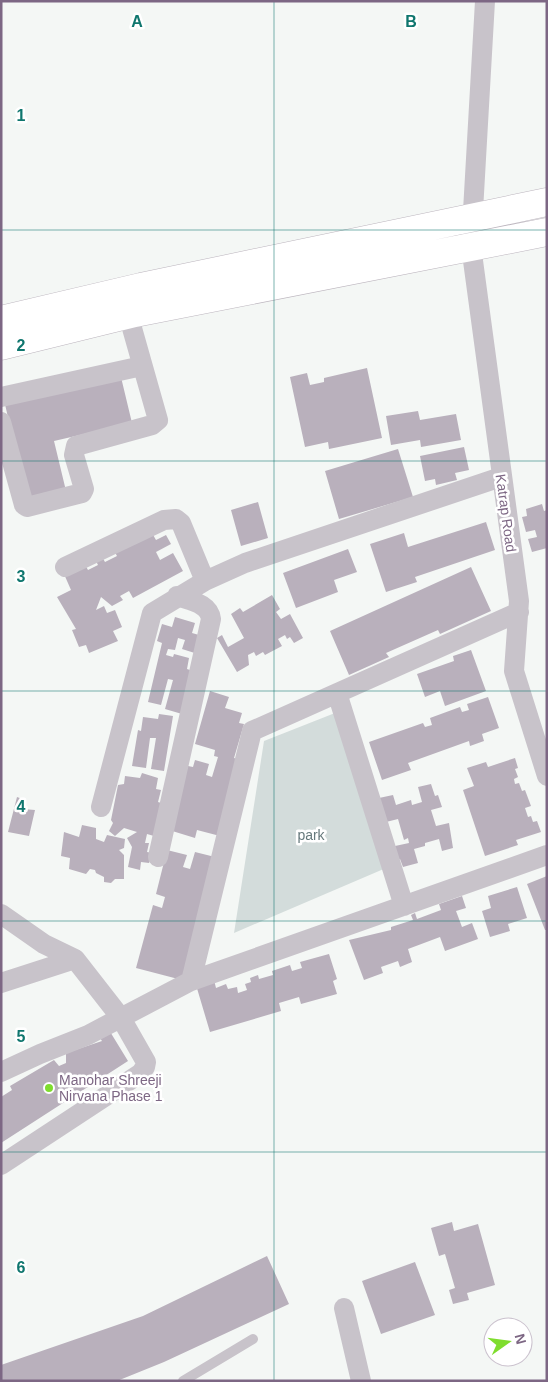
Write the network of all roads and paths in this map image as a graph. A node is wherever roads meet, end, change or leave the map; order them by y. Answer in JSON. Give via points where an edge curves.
{"nodes":[{"id":1,"x":485,"y":1,"type":"edge"},
{"id":2,"x":547,"y":202,"type":"edge"},
{"id":3,"x":472,"y":218,"type":"junction"},
{"id":4,"x":547,"y":232,"type":"edge"},
{"id":5,"x":471,"y":246,"type":"junction"},
{"id":6,"x":131,"y":306,"type":"junction"},
{"id":7,"x":1,"y":320,"type":"edge"},
{"id":8,"x":1,"y":346,"type":"edge"},
{"id":9,"x":142,"y":366,"type":"junction"},
{"id":10,"x":1,"y":397,"type":"edge"},
{"id":11,"x":1,"y":422,"type":"edge"},
{"id":12,"x":501,"y":476,"type":"junction"},
{"id":13,"x":65,"y":567,"type":"dead end"},
{"id":14,"x":205,"y":581,"type":"junction"},
{"id":15,"x":177,"y":596,"type":"junction"},
{"id":16,"x":519,"y":612,"type":"junction"},
{"id":17,"x":338,"y":693,"type":"junction"},
{"id":18,"x":547,"y":776,"type":"edge"},
{"id":19,"x":101,"y":807,"type":"dead end"},
{"id":20,"x":547,"y":856,"type":"edge"},
{"id":21,"x":158,"y":857,"type":"dead end"},
{"id":22,"x":404,"y":906,"type":"junction"},
{"id":23,"x":1,"y":914,"type":"edge"},
{"id":24,"x":75,"y":959,"type":"junction"},
{"id":25,"x":191,"y":981,"type":"junction"},
{"id":26,"x":1,"y":983,"type":"edge"},
{"id":27,"x":121,"y":1018,"type":"junction"},
{"id":28,"x":1,"y":1072,"type":"edge"},
{"id":29,"x":1,"y":1165,"type":"edge"},
{"id":30,"x":344,"y":1308,"type":"dead end"},
{"id":31,"x":253,"y":1339,"type":"dead end"},
{"id":32,"x":183,"y":1381,"type":"edge"},
{"id":33,"x":360,"y":1381,"type":"edge"}],
"edges":[{"from":1,"to":3,"type":"street","name":"Katrap Road"},
{"from":2,"to":3,"type":"street"},
{"from":3,"to":5,"type":"street","name":"Katrap Road"},
{"from":3,"to":6,"type":"street"},
{"from":4,"to":5,"type":"street"},
{"from":5,"to":6,"type":"street"},
{"from":5,"to":12,"type":"street","name":"Katrap Road"},
{"from":6,"to":7,"type":"street"},
{"from":6,"to":8,"type":"street"},
{"from":6,"to":9,"type":"street"},
{"from":9,"to":10,"type":"street"},
{"from":9,"to":11,"type":"street","via":[[157,423],[76,446],[74,455],[84,488],[79,495],[27,507],[24,505]]},
{"from":12,"to":14,"type":"street","via":[[245,563]]},
{"from":12,"to":16,"type":"street","name":"Katrap Road"},
{"from":13,"to":14,"type":"street","via":[[164,520],[176,519]]},
{"from":14,"to":15,"type":"street"},
{"from":15,"to":19,"type":"street","via":[[152,613]]},
{"from":15,"to":21,"type":"street","via":[[203,606],[211,619]]},
{"from":16,"to":17,"type":"street"},
{"from":16,"to":18,"type":"street","name":"Katrap Road","via":[[514,671]]},
{"from":17,"to":22,"type":"street"},
{"from":17,"to":25,"type":"street","via":[[252,731]]},
{"from":20,"to":22,"type":"street"},
{"from":22,"to":25,"type":"street"},
{"from":23,"to":24,"type":"street","via":[[44,944]]},
{"from":24,"to":26,"type":"street"},
{"from":24,"to":27,"type":"street"},
{"from":25,"to":27,"type":"street"},
{"from":27,"to":28,"type":"street"},
{"from":27,"to":29,"type":"street","via":[[146,1067]]},
{"from":30,"to":33,"type":"street"},
{"from":31,"to":32,"type":"lane"}]}
